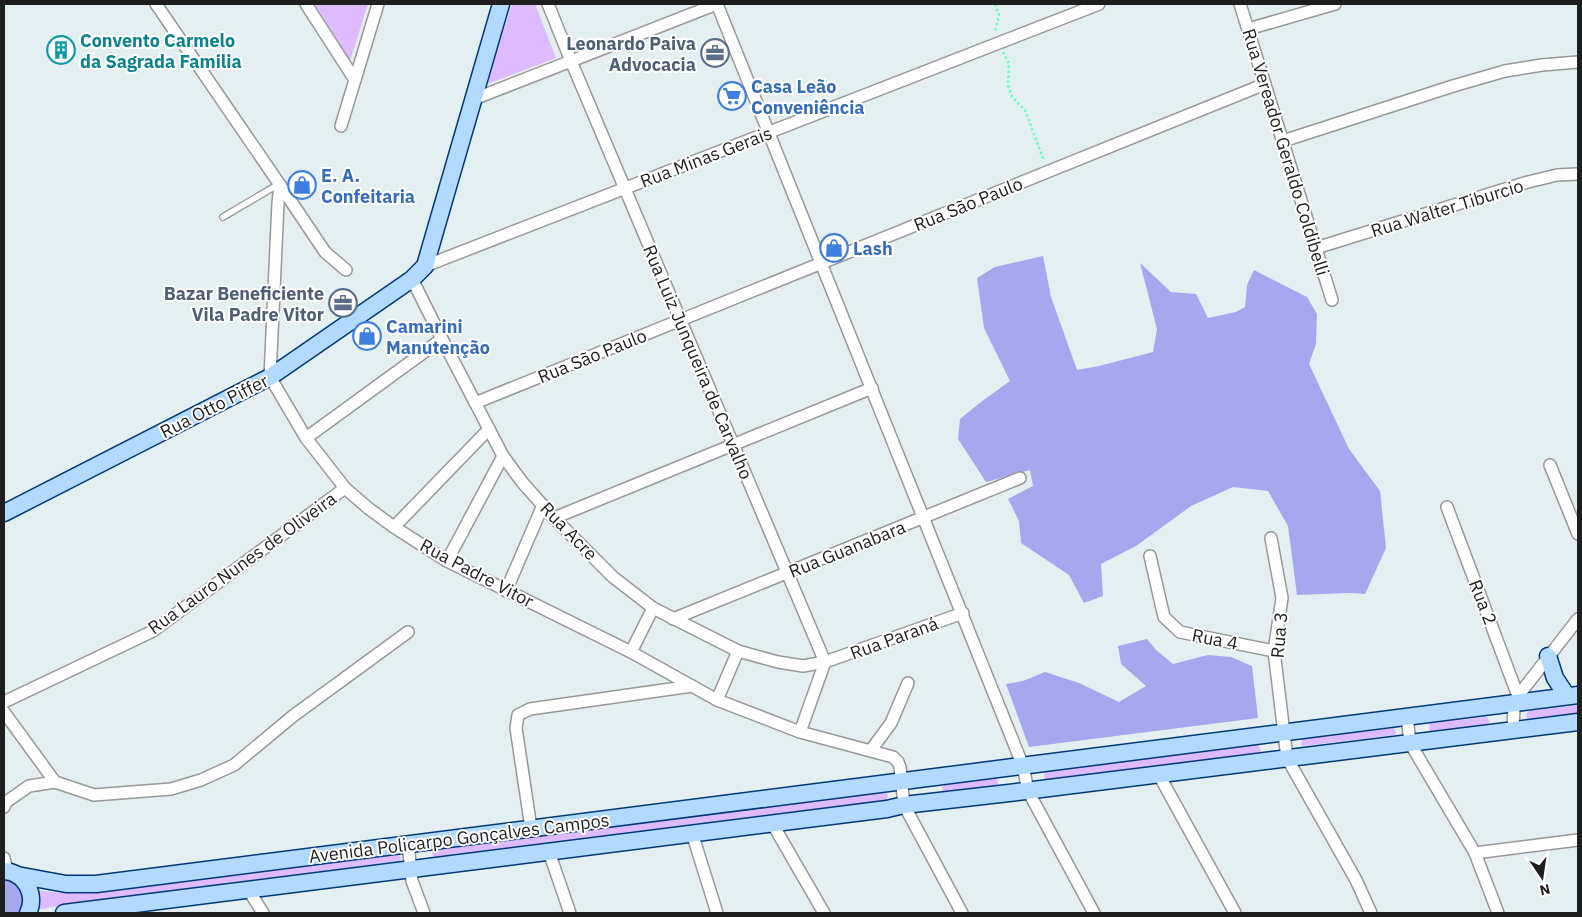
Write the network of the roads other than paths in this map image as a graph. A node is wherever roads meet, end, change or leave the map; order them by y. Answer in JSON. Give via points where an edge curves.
{"nodes":[{"id":1,"x":156,"y":4,"type":"edge"},
{"id":2,"x":306,"y":4,"type":"edge"},
{"id":3,"x":378,"y":4,"type":"edge"},
{"id":4,"x":501,"y":4,"type":"edge"},
{"id":5,"x":548,"y":4,"type":"edge"},
{"id":6,"x":717,"y":4,"type":"edge"},
{"id":7,"x":1099,"y":4,"type":"edge"},
{"id":8,"x":1240,"y":4,"type":"edge"},
{"id":9,"x":1335,"y":4,"type":"edge"},
{"id":10,"x":1248,"y":29,"type":"junction"},
{"id":11,"x":571,"y":61,"type":"junction"},
{"id":12,"x":1578,"y":62,"type":"edge"},
{"id":13,"x":355,"y":80,"type":"junction"},
{"id":14,"x":1265,"y":84,"type":"junction"},
{"id":15,"x":474,"y":99,"type":"junction"},
{"id":16,"x":341,"y":126,"type":"dead end"},
{"id":17,"x":769,"y":132,"type":"junction"},
{"id":18,"x":1283,"y":141,"type":"junction"},
{"id":19,"x":1578,"y":174,"type":"edge"},
{"id":20,"x":280,"y":184,"type":"junction"},
{"id":21,"x":625,"y":188,"type":"junction"},
{"id":22,"x":222,"y":217,"type":"dead end"},
{"id":23,"x":1316,"y":248,"type":"junction"},
{"id":24,"x":822,"y":263,"type":"junction"},
{"id":25,"x":425,"y":266,"type":"junction"},
{"id":26,"x":346,"y":270,"type":"dead end"},
{"id":27,"x":412,"y":279,"type":"junction"},
{"id":28,"x":1332,"y":300,"type":"dead end"},
{"id":29,"x":680,"y":320,"type":"junction"},
{"id":30,"x":442,"y":339,"type":"junction"},
{"id":31,"x":270,"y":377,"type":"junction"},
{"id":32,"x":872,"y":388,"type":"junction"},
{"id":33,"x":475,"y":403,"type":"junction"},
{"id":34,"x":489,"y":429,"type":"junction"},
{"id":35,"x":306,"y":438,"type":"junction"},
{"id":36,"x":733,"y":445,"type":"junction"},
{"id":37,"x":503,"y":456,"type":"junction"},
{"id":38,"x":1550,"y":464,"type":"dead end"},
{"id":39,"x":1020,"y":478,"type":"dead end"},
{"id":40,"x":345,"y":488,"type":"junction"},
{"id":41,"x":543,"y":505,"type":"junction"},
{"id":42,"x":1447,"y":507,"type":"dead end"},
{"id":43,"x":4,"y":513,"type":"edge"},
{"id":44,"x":554,"y":518,"type":"junction"},
{"id":45,"x":924,"y":518,"type":"junction"},
{"id":46,"x":394,"y":527,"type":"junction"},
{"id":47,"x":1578,"y":534,"type":"edge"},
{"id":48,"x":1271,"y":538,"type":"dead end"},
{"id":49,"x":1150,"y":556,"type":"dead end"},
{"id":50,"x":447,"y":561,"type":"junction"},
{"id":51,"x":787,"y":573,"type":"junction"},
{"id":52,"x":506,"y":591,"type":"junction"},
{"id":53,"x":653,"y":608,"type":"junction"},
{"id":54,"x":963,"y":613,"type":"junction"},
{"id":55,"x":673,"y":619,"type":"junction"},
{"id":56,"x":1578,"y":619,"type":"edge"},
{"id":57,"x":408,"y":632,"type":"dead end"},
{"id":58,"x":738,"y":650,"type":"junction"},
{"id":59,"x":1274,"y":651,"type":"junction"},
{"id":60,"x":631,"y":652,"type":"junction"},
{"id":61,"x":1548,"y":656,"type":"junction"},
{"id":62,"x":825,"y":662,"type":"junction"},
{"id":63,"x":908,"y":683,"type":"dead end"},
{"id":64,"x":692,"y":686,"type":"junction"},
{"id":65,"x":1572,"y":695,"type":"edge"},
{"id":66,"x":717,"y":700,"type":"junction"},
{"id":67,"x":1517,"y":700,"type":"junction"},
{"id":68,"x":4,"y":702,"type":"edge"},
{"id":69,"x":4,"y":712,"type":"edge"},
{"id":70,"x":1407,"y":716,"type":"junction"},
{"id":71,"x":1578,"y":722,"type":"edge"},
{"id":72,"x":1512,"y":730,"type":"junction"},
{"id":73,"x":800,"y":732,"type":"junction"},
{"id":74,"x":1284,"y":732,"type":"junction"},
{"id":75,"x":1410,"y":743,"type":"junction"},
{"id":76,"x":871,"y":750,"type":"junction"},
{"id":77,"x":1287,"y":758,"type":"junction"},
{"id":78,"x":1022,"y":766,"type":"junction"},
{"id":79,"x":1159,"y":775,"type":"junction"},
{"id":80,"x":901,"y":781,"type":"junction"},
{"id":81,"x":55,"y":782,"type":"junction"},
{"id":82,"x":1028,"y":791,"type":"junction"},
{"id":83,"x":904,"y":805,"type":"junction"},
{"id":84,"x":4,"y":807,"type":"edge"},
{"id":85,"x":772,"y":823,"type":"junction"},
{"id":86,"x":531,"y":828,"type":"junction"},
{"id":87,"x":692,"y":833,"type":"junction"},
{"id":88,"x":1578,"y":840,"type":"edge"},
{"id":89,"x":408,"y":844,"type":"junction"},
{"id":90,"x":549,"y":852,"type":"junction"},
{"id":91,"x":1475,"y":853,"type":"junction"},
{"id":92,"x":8,"y":869,"type":"edge"},
{"id":93,"x":411,"y":869,"type":"junction"},
{"id":94,"x":248,"y":890,"type":"junction"},
{"id":95,"x":28,"y":913,"type":"edge"},
{"id":96,"x":64,"y":913,"type":"edge"},
{"id":97,"x":263,"y":913,"type":"edge"},
{"id":98,"x":424,"y":913,"type":"edge"},
{"id":99,"x":570,"y":913,"type":"edge"},
{"id":100,"x":717,"y":913,"type":"edge"},
{"id":101,"x":824,"y":913,"type":"edge"},
{"id":102,"x":962,"y":913,"type":"edge"},
{"id":103,"x":1094,"y":913,"type":"edge"},
{"id":104,"x":1235,"y":913,"type":"edge"},
{"id":105,"x":1371,"y":913,"type":"edge"},
{"id":106,"x":1498,"y":913,"type":"edge"}],
"edges":[{"from":1,"to":20,"type":"street"},
{"from":2,"to":13,"type":"street"},
{"from":3,"to":13,"type":"street"},
{"from":4,"to":15,"type":"street"},
{"from":5,"to":11,"type":"street","name":"Rua Luiz Junqueira de Carvalho"},
{"from":6,"to":11,"type":"street"},
{"from":6,"to":17,"type":"street"},
{"from":7,"to":17,"type":"street","name":"Rua Minas Gerais"},
{"from":8,"to":10,"type":"street","name":"Rua Vereador Geraldo Coldibelli"},
{"from":9,"to":10,"type":"street"},
{"from":10,"to":14,"type":"street","name":"Rua Vereador Geraldo Coldibelli"},
{"from":11,"to":15,"type":"street"},
{"from":11,"to":21,"type":"street","name":"Rua Luiz Junqueira de Carvalho"},
{"from":12,"to":18,"type":"street","via":[[1505,71]]},
{"from":13,"to":16,"type":"street"},
{"from":14,"to":18,"type":"street","name":"Rua Vereador Geraldo Coldibelli"},
{"from":14,"to":24,"type":"street","name":"Rua São Paulo"},
{"from":15,"to":25,"type":"street"},
{"from":17,"to":21,"type":"street","name":"Rua Minas Gerais"},
{"from":17,"to":24,"type":"street"},
{"from":18,"to":23,"type":"street","name":"Rua Vereador Geraldo Coldibelli"},
{"from":19,"to":23,"type":"street","name":"Rua Walter Tiburcio","via":[[1528,182]]},
{"from":20,"to":22,"type":"lane"},
{"from":20,"to":26,"type":"street","via":[[325,252]]},
{"from":20,"to":31,"type":"street"},
{"from":21,"to":25,"type":"street","name":"Rua Minas Gerais"},
{"from":21,"to":29,"type":"street","name":"Rua Luiz Junqueira de Carvalho"},
{"from":23,"to":28,"type":"street","name":"Rua Vereador Geraldo Coldibelli"},
{"from":24,"to":29,"type":"street","name":"Rua São Paulo"},
{"from":24,"to":32,"type":"street"},
{"from":25,"to":27,"type":"street","name":"Rua Otto Piffer"},
{"from":27,"to":30,"type":"street","name":"Rua Acre"},
{"from":27,"to":31,"type":"street","name":"Rua Otto Piffer"},
{"from":29,"to":33,"type":"street","name":"Rua São Paulo"},
{"from":29,"to":36,"type":"street","name":"Rua Luiz Junqueira de Carvalho"},
{"from":30,"to":33,"type":"street","name":"Rua Acre"},
{"from":30,"to":35,"type":"street"},
{"from":31,"to":35,"type":"street","name":"Rua Padre Vitor"},
{"from":31,"to":43,"type":"street","name":"Rua Otto Piffer"},
{"from":32,"to":36,"type":"street"},
{"from":32,"to":45,"type":"street"},
{"from":33,"to":34,"type":"street","name":"Rua Acre"},
{"from":34,"to":37,"type":"street","name":"Rua Acre"},
{"from":34,"to":46,"type":"street"},
{"from":35,"to":40,"type":"street","name":"Rua Padre Vitor"},
{"from":36,"to":44,"type":"street"},
{"from":36,"to":51,"type":"street","name":"Rua Luiz Junqueira de Carvalho"},
{"from":37,"to":41,"type":"street","name":"Rua Acre"},
{"from":37,"to":50,"type":"street"},
{"from":38,"to":47,"type":"street"},
{"from":39,"to":45,"type":"street","name":"Rua Guanabara"},
{"from":40,"to":46,"type":"street","name":"Rua Padre Vitor"},
{"from":40,"to":68,"type":"street","name":"Rua Lauro Nunes de Oliveira","via":[[153,631]]},
{"from":41,"to":44,"type":"street","name":"Rua Acre"},
{"from":41,"to":52,"type":"street"},
{"from":42,"to":67,"type":"street","name":"Rua 2"},
{"from":44,"to":53,"type":"street","name":"Rua Acre","via":[[614,577]]},
{"from":45,"to":51,"type":"street","name":"Rua Guanabara"},
{"from":45,"to":54,"type":"street"},
{"from":46,"to":50,"type":"street","name":"Rua Padre Vitor"},
{"from":48,"to":59,"type":"street","name":"Rua 3","via":[[1282,598]]},
{"from":49,"to":59,"type":"street","name":"Rua 4","via":[[1164,617],[1180,632]]},
{"from":50,"to":52,"type":"street","name":"Rua Padre Vitor"},
{"from":51,"to":55,"type":"street","name":"Rua Guanabara"},
{"from":51,"to":62,"type":"street","name":"Rua Luiz Junqueira de Carvalho"},
{"from":52,"to":60,"type":"street","name":"Rua Padre Vitor"},
{"from":53,"to":55,"type":"street","name":"Rua Acre"},
{"from":53,"to":60,"type":"street"},
{"from":54,"to":62,"type":"street","name":"Rua Paraná"},
{"from":54,"to":78,"type":"street"},
{"from":55,"to":58,"type":"street","name":"Rua Acre"},
{"from":56,"to":61,"type":"street"},
{"from":57,"to":81,"type":"street","via":[[293,716],[234,765],[201,780],[171,789],[94,795]]},
{"from":58,"to":62,"type":"street","name":"Rua Acre","via":[[804,666]]},
{"from":58,"to":66,"type":"street"},
{"from":59,"to":74,"type":"street","name":"Rua 3"},
{"from":60,"to":64,"type":"street","name":"Rua Padre Vitor"},
{"from":61,"to":65,"type":"street","via":[[1555,678]]},
{"from":61,"to":67,"type":"street"},
{"from":62,"to":73,"type":"street"},
{"from":63,"to":76,"type":"street","via":[[891,723]]},
{"from":64,"to":66,"type":"street","name":"Rua Padre Vitor"},
{"from":64,"to":86,"type":"street","via":[[530,709],[518,715],[516,728]]},
{"from":65,"to":67,"type":"street","name":"Avenida Policarpo Gonçalves Campos"},
{"from":66,"to":73,"type":"street","name":"Rua Padre Vitor"},
{"from":67,"to":70,"type":"street","name":"Avenida Policarpo Gonçalves Campos"},
{"from":67,"to":72,"type":"street"},
{"from":69,"to":81,"type":"street"},
{"from":70,"to":74,"type":"street","name":"Avenida Policarpo Gonçalves Campos"},
{"from":70,"to":75,"type":"street"},
{"from":71,"to":72,"type":"street","name":"Avenida Policarpo Gonçalves Campos"},
{"from":72,"to":75,"type":"street","name":"Avenida Policarpo Gonçalves Campos"},
{"from":73,"to":76,"type":"street","name":"Rua Padre Vitor"},
{"from":74,"to":77,"type":"street","name":"Rua 3"},
{"from":74,"to":78,"type":"street","name":"Avenida Policarpo Gonçalves Campos"},
{"from":75,"to":77,"type":"street","name":"Avenida Policarpo Gonçalves Campos"},
{"from":75,"to":91,"type":"street"},
{"from":76,"to":80,"type":"street","name":"Rua Padre Vitor","via":[[893,757],[898,762]]},
{"from":77,"to":79,"type":"street","name":"Avenida Policarpo Gonçalves Campos"},
{"from":77,"to":105,"type":"street","via":[[1356,880]]},
{"from":78,"to":80,"type":"street","name":"Avenida Policarpo Gonçalves Campos"},
{"from":78,"to":82,"type":"street"},
{"from":79,"to":82,"type":"street","name":"Avenida Policarpo Gonçalves Campos"},
{"from":79,"to":104,"type":"street"},
{"from":80,"to":83,"type":"street"},
{"from":80,"to":86,"type":"street","name":"Avenida Policarpo Gonçalves Campos"},
{"from":81,"to":84,"type":"street","via":[[29,786],[6,802]]},
{"from":82,"to":83,"type":"street","name":"Avenida Policarpo Gonçalves Campos"},
{"from":82,"to":103,"type":"street"},
{"from":83,"to":85,"type":"street","name":"Avenida Policarpo Gonçalves Campos"},
{"from":83,"to":102,"type":"street"},
{"from":85,"to":87,"type":"street","name":"Avenida Policarpo Gonçalves Campos"},
{"from":85,"to":101,"type":"street"},
{"from":86,"to":89,"type":"street","name":"Avenida Policarpo Gonçalves Campos"},
{"from":87,"to":90,"type":"street","name":"Avenida Policarpo Gonçalves Campos"},
{"from":87,"to":100,"type":"street"},
{"from":88,"to":91,"type":"street"},
{"from":89,"to":92,"type":"street","name":"Avenida Policarpo Gonçalves Campos","via":[[96,884],[66,884]]},
{"from":89,"to":93,"type":"street"},
{"from":90,"to":93,"type":"street","name":"Avenida Policarpo Gonçalves Campos"},
{"from":90,"to":99,"type":"street"},
{"from":91,"to":106,"type":"street"},
{"from":92,"to":95,"type":"street","via":[[30,889],[32,898]]},
{"from":93,"to":94,"type":"street","name":"Avenida Policarpo Gonçalves Campos"},
{"from":93,"to":98,"type":"street"},
{"from":94,"to":96,"type":"street","name":"Avenida Policarpo Gonçalves Campos"},
{"from":94,"to":97,"type":"street"}]}
